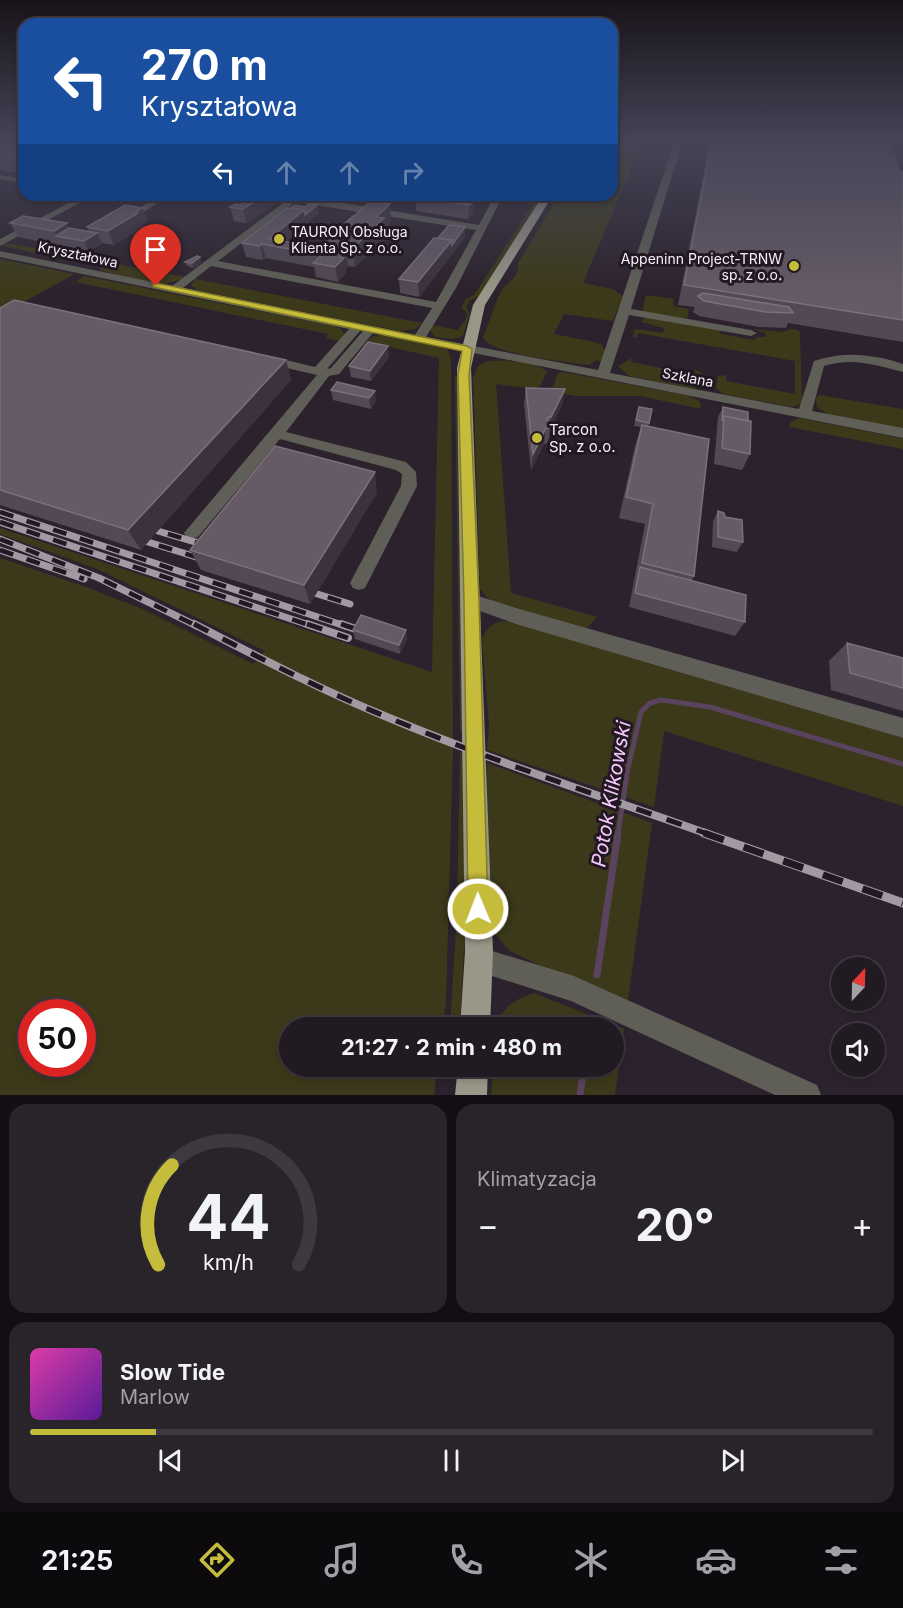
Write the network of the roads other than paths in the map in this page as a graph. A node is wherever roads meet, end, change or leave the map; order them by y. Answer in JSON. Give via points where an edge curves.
{"nodes":[{"id":1,"x":663,"y":191,"type":"edge"},
{"id":2,"x":78,"y":201,"type":"edge"},
{"id":3,"x":156,"y":201,"type":"edge"},
{"id":4,"x":291,"y":201,"type":"edge"},
{"id":5,"x":320,"y":201,"type":"edge"},
{"id":6,"x":496,"y":201,"type":"edge"},
{"id":7,"x":544,"y":201,"type":"edge"},
{"id":8,"x":121,"y":222,"type":"edge"},
{"id":9,"x":36,"y":223,"type":"junction"},
{"id":10,"x":58,"y":227,"type":"edge"},
{"id":11,"x":482,"y":228,"type":"junction"},
{"id":12,"x":0,"y":243,"type":"edge"},
{"id":13,"x":0,"y":254,"type":"edge"},
{"id":14,"x":210,"y":263,"type":"junction"},
{"id":15,"x":176,"y":290,"type":"junction"},
{"id":16,"x":438,"y":306,"type":"junction"},
{"id":17,"x":625,"y":311,"type":"junction"},
{"id":18,"x":357,"y":327,"type":"junction"},
{"id":19,"x":371,"y":330,"type":"junction"},
{"id":20,"x":752,"y":333,"type":"dead end"},
{"id":21,"x":419,"y":338,"type":"junction"},
{"id":22,"x":467,"y":349,"type":"junction"},
{"id":23,"x":249,"y":356,"type":"edge"},
{"id":24,"x":903,"y":368,"type":"edge"},
{"id":25,"x":322,"y":372,"type":"junction"},
{"id":26,"x":602,"y":376,"type":"junction"},
{"id":27,"x":802,"y":413,"type":"junction"},
{"id":28,"x":903,"y":433,"type":"edge"},
{"id":29,"x":277,"y":434,"type":"junction"},
{"id":30,"x":192,"y":533,"type":"dead end"},
{"id":31,"x":359,"y":584,"type":"dead end"},
{"id":32,"x":472,"y":601,"type":"junction"},
{"id":33,"x":903,"y":728,"type":"edge"},
{"id":34,"x":479,"y":960,"type":"junction"},
{"id":35,"x":476,"y":1017,"type":"edge"},
{"id":36,"x":472,"y":1077,"type":"edge"},
{"id":37,"x":471,"y":1095,"type":"edge"},
{"id":38,"x":807,"y":1095,"type":"edge"}],
"edges":[{"from":1,"to":17,"type":"street"},
{"from":2,"to":9,"type":"street"},
{"from":3,"to":8,"type":"street"},
{"from":4,"to":14,"type":"street"},
{"from":5,"to":11,"type":"street"},
{"from":6,"to":11,"type":"street"},
{"from":7,"to":22,"type":"main road","via":[[479,306]]},
{"from":9,"to":10,"type":"street"},
{"from":9,"to":12,"type":"street"},
{"from":11,"to":16,"type":"street","via":[[452,288]]},
{"from":13,"to":15,"type":"street","name":"Kryształowa"},
{"from":14,"to":15,"type":"street"},
{"from":14,"to":16,"type":"street"},
{"from":15,"to":18,"type":"street","name":"Kryształowa"},
{"from":16,"to":21,"type":"street"},
{"from":17,"to":20,"type":"street"},
{"from":17,"to":26,"type":"street"},
{"from":18,"to":19,"type":"street","name":"Kryształowa"},
{"from":18,"to":25,"type":"street"},
{"from":19,"to":21,"type":"street","name":"Kryształowa"},
{"from":19,"to":25,"type":"street","via":[[335,371]]},
{"from":21,"to":22,"type":"street","name":"Kryształowa"},
{"from":22,"to":26,"type":"street","name":"Szklana"},
{"from":22,"to":32,"type":"main road","via":[[464,375]]},
{"from":23,"to":25,"type":"street"},
{"from":24,"to":27,"type":"street","via":[[852,357],[818,364],[807,409]]},
{"from":25,"to":29,"type":"street"},
{"from":26,"to":27,"type":"street","name":"Szklana"},
{"from":27,"to":28,"type":"street","name":"Szklana"},
{"from":29,"to":30,"type":"street"},
{"from":29,"to":31,"type":"street","via":[[401,466],[409,472],[409,486]]},
{"from":32,"to":33,"type":"street"},
{"from":32,"to":34,"type":"main road"},
{"from":34,"to":35,"type":"main road"},
{"from":34,"to":38,"type":"street","via":[[574,989]]},
{"from":36,"to":37,"type":"main road"}]}
